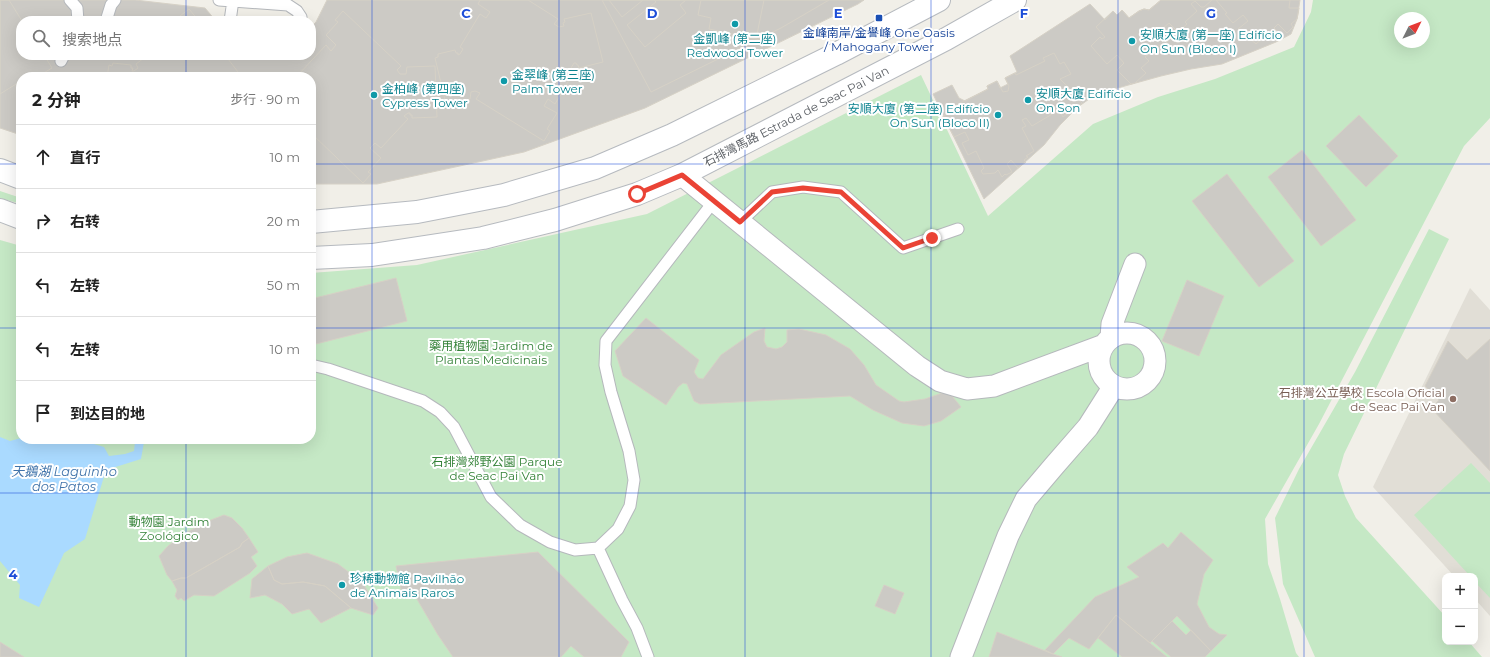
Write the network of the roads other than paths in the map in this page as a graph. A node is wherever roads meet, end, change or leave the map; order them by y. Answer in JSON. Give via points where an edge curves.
{"nodes":[{"id":1,"x":70,"y":0,"type":"edge"},
{"id":2,"x":115,"y":0,"type":"edge"},
{"id":3,"x":219,"y":0,"type":"edge"},
{"id":4,"x":939,"y":0,"type":"edge"},
{"id":5,"x":1015,"y":0,"type":"edge"},
{"id":6,"x":233,"y":1,"type":"edge"},
{"id":7,"x":78,"y":16,"type":"edge"},
{"id":8,"x":108,"y":16,"type":"edge"},
{"id":9,"x":231,"y":16,"type":"edge"},
{"id":10,"x":300,"y":16,"type":"edge"},
{"id":11,"x":0,"y":170,"type":"edge"},
{"id":12,"x":682,"y":175,"type":"junction"},
{"id":13,"x":16,"y":176,"type":"edge"},
{"id":14,"x":714,"y":201,"type":"junction"},
{"id":15,"x":0,"y":210,"type":"edge"},
{"id":16,"x":16,"y":216,"type":"edge"},
{"id":17,"x":316,"y":222,"type":"edge"},
{"id":18,"x":740,"y":222,"type":"junction"},
{"id":19,"x":958,"y":229,"type":"dead end"},
{"id":20,"x":316,"y":258,"type":"edge"},
{"id":21,"x":1135,"y":264,"type":"dead end"},
{"id":22,"x":1108,"y":342,"type":"junction"},
{"id":23,"x":316,"y":366,"type":"edge"},
{"id":24,"x":1114,"y":386,"type":"junction"},
{"id":25,"x":598,"y":548,"type":"junction"},
{"id":26,"x":648,"y":657,"type":"edge"},
{"id":27,"x":960,"y":657,"type":"edge"}],
"edges":[{"from":1,"to":7,"type":"lane","via":[[77,8]]},
{"from":2,"to":8,"type":"lane"},
{"from":3,"to":6,"type":"lane"},
{"from":4,"to":17,"type":"main road","via":[[679,131],[595,168],[504,195],[424,211]]},
{"from":5,"to":12,"type":"main road","name":"石排灣馬路 Estrada de Seac Pai Van","via":[[946,39]]},
{"from":6,"to":9,"type":"lane"},
{"from":6,"to":10,"type":"lane","via":[[288,4]]},
{"from":11,"to":13,"type":"main road"},
{"from":12,"to":14,"type":"street"},
{"from":12,"to":20,"type":"main road","name":"石排灣馬路 Estrada de Seac Pai Van","via":[[637,194],[555,220],[483,238],[372,255]]},
{"from":14,"to":18,"type":"street"},
{"from":14,"to":25,"type":"lane","via":[[606,341],[605,365],[629,451],[634,480],[630,506],[618,529]]},
{"from":15,"to":16,"type":"main road"},
{"from":18,"to":19,"type":"lane","via":[[772,192],[803,188],[841,192],[903,248]]},
{"from":18,"to":22,"type":"street","via":[[917,366],[940,381],[967,389],[994,386]]},
{"from":21,"to":22,"type":"street","via":[[1112,324]]},
{"from":22,"to":24,"type":"street","via":[[1100,358],[1101,372]]},
{"from":22,"to":24,"type":"street","via":[[1119,335],[1136,335],[1150,346],[1154,354],[1155,363],[1149,379],[1133,389]]},
{"from":23,"to":25,"type":"lane","via":[[423,402],[440,412],[454,427],[491,497],[520,524],[550,542],[575,550]]},
{"from":24,"to":27,"type":"street","via":[[1088,427],[1026,499],[1008,536]]},
{"from":25,"to":26,"type":"lane","via":[[637,628]]}]}
